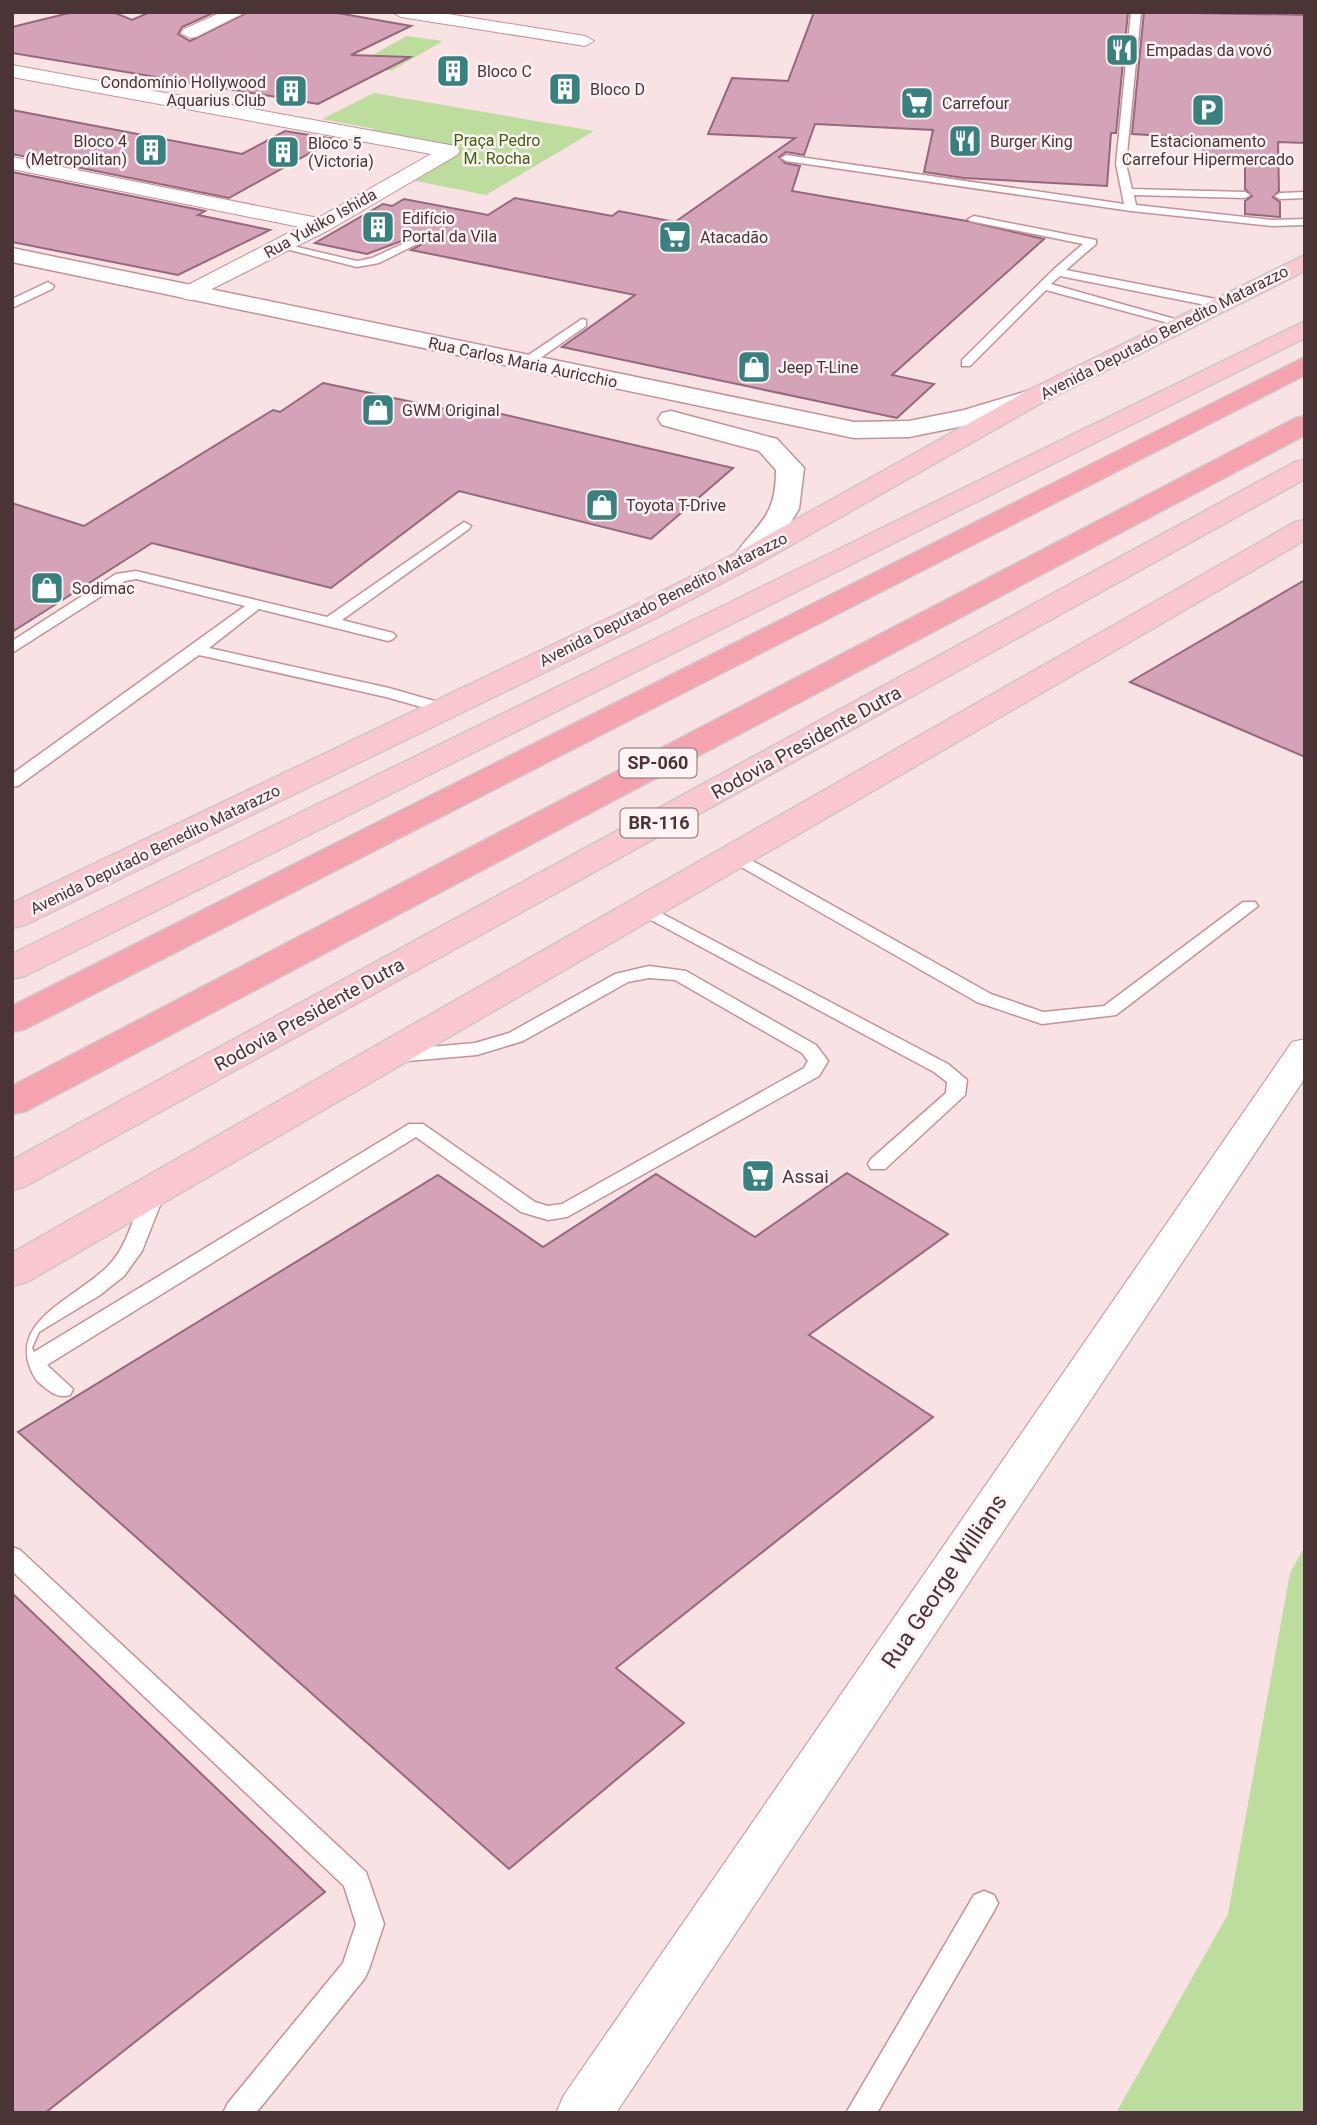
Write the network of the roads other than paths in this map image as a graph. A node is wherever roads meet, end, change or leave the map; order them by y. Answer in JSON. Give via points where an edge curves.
{"nodes":[{"id":1,"x":237,"y":12,"type":"edge"},
{"id":2,"x":401,"y":12,"type":"edge"},
{"id":3,"x":1136,"y":12,"type":"edge"},
{"id":4,"x":190,"y":33,"type":"dead end"},
{"id":5,"x":585,"y":41,"type":"dead end"},
{"id":6,"x":12,"y":71,"type":"edge"},
{"id":7,"x":786,"y":158,"type":"dead end"},
{"id":8,"x":12,"y":163,"type":"edge"},
{"id":9,"x":1127,"y":192,"type":"junction"},
{"id":10,"x":1245,"y":195,"type":"dead end"},
{"id":11,"x":1305,"y":195,"type":"edge"},
{"id":12,"x":1280,"y":196,"type":"dead end"},
{"id":13,"x":1131,"y":208,"type":"junction"},
{"id":14,"x":974,"y":219,"type":"dead end"},
{"id":15,"x":1305,"y":222,"type":"edge"},
{"id":16,"x":1273,"y":223,"type":"junction"},
{"id":17,"x":321,"y":225,"type":"junction"},
{"id":18,"x":1305,"y":236,"type":"edge"},
{"id":19,"x":415,"y":242,"type":"dead end"},
{"id":20,"x":280,"y":246,"type":"junction"},
{"id":21,"x":12,"y":255,"type":"edge"},
{"id":22,"x":1305,"y":262,"type":"edge"},
{"id":23,"x":1057,"y":272,"type":"junction"},
{"id":24,"x":12,"y":278,"type":"edge"},
{"id":25,"x":48,"y":286,"type":"junction"},
{"id":26,"x":1044,"y":286,"type":"junction"},
{"id":27,"x":190,"y":293,"type":"junction"},
{"id":28,"x":12,"y":304,"type":"edge"},
{"id":29,"x":132,"y":304,"type":"junction"},
{"id":30,"x":1221,"y":304,"type":"junction"},
{"id":31,"x":1305,"y":304,"type":"edge"},
{"id":32,"x":582,"y":323,"type":"dead end"},
{"id":33,"x":1183,"y":323,"type":"junction"},
{"id":34,"x":1305,"y":328,"type":"edge"},
{"id":35,"x":251,"y":329,"type":"dead end"},
{"id":36,"x":525,"y":363,"type":"junction"},
{"id":37,"x":966,"y":363,"type":"dead end"},
{"id":38,"x":1305,"y":365,"type":"edge"},
{"id":39,"x":1034,"y":397,"type":"junction"},
{"id":40,"x":651,"y":414,"type":"dead end"},
{"id":41,"x":1305,"y":424,"type":"edge"},
{"id":42,"x":1305,"y":468,"type":"edge"},
{"id":43,"x":464,"y":526,"type":"dead end"},
{"id":44,"x":1305,"y":528,"type":"edge"},
{"id":45,"x":746,"y":559,"type":"junction"},
{"id":46,"x":257,"y":604,"type":"junction"},
{"id":47,"x":641,"y":614,"type":"junction"},
{"id":48,"x":330,"y":622,"type":"junction"},
{"id":49,"x":388,"y":636,"type":"dead end"},
{"id":50,"x":12,"y":648,"type":"edge"},
{"id":51,"x":198,"y":650,"type":"junction"},
{"id":52,"x":446,"y":709,"type":"junction"},
{"id":53,"x":12,"y":782,"type":"edge"},
{"id":54,"x":735,"y":856,"type":"junction"},
{"id":55,"x":1249,"y":906,"type":"dead end"},
{"id":56,"x":644,"y":909,"type":"junction"},
{"id":57,"x":12,"y":917,"type":"edge"},
{"id":58,"x":12,"y":968,"type":"edge"},
{"id":59,"x":12,"y":1021,"type":"edge"},
{"id":60,"x":1305,"y":1049,"type":"edge"},
{"id":61,"x":387,"y":1056,"type":"junction"},
{"id":62,"x":12,"y":1102,"type":"edge"},
{"id":63,"x":878,"y":1164,"type":"dead end"},
{"id":64,"x":12,"y":1177,"type":"edge"},
{"id":65,"x":156,"y":1189,"type":"junction"},
{"id":66,"x":12,"y":1272,"type":"edge"},
{"id":67,"x":31,"y":1364,"type":"junction"},
{"id":68,"x":62,"y":1389,"type":"dead end"},
{"id":69,"x":12,"y":1556,"type":"edge"},
{"id":70,"x":984,"y":1903,"type":"dead end"},
{"id":71,"x":238,"y":2113,"type":"edge"},
{"id":72,"x":584,"y":2113,"type":"edge"},
{"id":73,"x":861,"y":2113,"type":"edge"}],
"edges":[{"from":1,"to":4,"type":"street"},
{"from":2,"to":5,"type":"street"},
{"from":3,"to":9,"type":"lane","via":[[1121,164]]},
{"from":6,"to":17,"type":"street","name":"Rua Yukiko Ishida","via":[[450,151]]},
{"from":7,"to":13,"type":"lane"},
{"from":8,"to":17,"type":"street"},
{"from":9,"to":10,"type":"lane"},
{"from":9,"to":13,"type":"lane"},
{"from":11,"to":12,"type":"lane"},
{"from":13,"to":16,"type":"lane"},
{"from":14,"to":23,"type":"lane","via":[[1092,242]]},
{"from":15,"to":16,"type":"lane"},
{"from":16,"to":18,"type":"lane"},
{"from":17,"to":20,"type":"street","name":"Rua Yukiko Ishida"},
{"from":19,"to":20,"type":"lane","via":[[375,261],[357,264]]},
{"from":20,"to":27,"type":"street","name":"Rua Yukiko Ishida"},
{"from":21,"to":27,"type":"main road","name":"Rua Carlos Maria Auricchio"},
{"from":22,"to":30,"type":"main road","name":"Avenida Deputado Benedito Matarazzo"},
{"from":23,"to":26,"type":"lane"},
{"from":23,"to":30,"type":"lane"},
{"from":24,"to":25,"type":"main road"},
{"from":25,"to":28,"type":"lane"},
{"from":25,"to":29,"type":"main road"},
{"from":26,"to":33,"type":"lane"},
{"from":26,"to":37,"type":"lane"},
{"from":27,"to":29,"type":"main road"},
{"from":27,"to":36,"type":"main road","name":"Rua Carlos Maria Auricchio"},
{"from":29,"to":35,"type":"main road"},
{"from":30,"to":33,"type":"main road","name":"Avenida Deputado Benedito Matarazzo"},
{"from":31,"to":47,"type":"main road","via":[[925,487]]},
{"from":32,"to":36,"type":"lane"},
{"from":33,"to":39,"type":"main road","name":"Avenida Deputado Benedito Matarazzo"},
{"from":34,"to":58,"type":"main road"},
{"from":36,"to":39,"type":"main road","name":"Rua Carlos Maria Auricchio","via":[[854,430],[909,429]]},
{"from":38,"to":59,"type":"highway"},
{"from":39,"to":45,"type":"main road","name":"Avenida Deputado Benedito Matarazzo"},
{"from":40,"to":45,"type":"main road","via":[[768,445],[790,468],[791,492],[781,520]]},
{"from":41,"to":62,"type":"highway","number":"SP-060"},
{"from":42,"to":64,"type":"main road","name":"Rodovia Presidente Dutra","number":"BR-116"},
{"from":43,"to":48,"type":"lane"},
{"from":44,"to":54,"type":"main road"},
{"from":45,"to":47,"type":"main road","name":"Avenida Deputado Benedito Matarazzo"},
{"from":46,"to":48,"type":"lane"},
{"from":46,"to":50,"type":"lane","via":[[136,575],[121,577]]},
{"from":46,"to":51,"type":"lane"},
{"from":47,"to":52,"type":"main road","name":"Avenida Deputado Benedito Matarazzo"},
{"from":48,"to":49,"type":"lane"},
{"from":51,"to":52,"type":"lane"},
{"from":51,"to":53,"type":"lane"},
{"from":52,"to":57,"type":"main road","name":"Avenida Deputado Benedito Matarazzo"},
{"from":54,"to":55,"type":"lane","via":[[984,998],[1042,1018],[1109,1011]]},
{"from":54,"to":56,"type":"main road"},
{"from":56,"to":61,"type":"main road"},
{"from":56,"to":63,"type":"lane","via":[[957,1080],[956,1095]]},
{"from":60,"to":72,"type":"street","name":"Rua George Willians"},
{"from":61,"to":65,"type":"main road"},
{"from":61,"to":67,"type":"lane","via":[[477,1049],[516,1037],[622,978],[649,972],[679,975],[809,1049],[818,1061],[812,1072],[568,1210],[548,1213],[528,1207],[416,1128]]},
{"from":65,"to":66,"type":"main road"},
{"from":65,"to":67,"type":"lane","via":[[131,1251],[116,1271],[30,1326],[21,1348]]},
{"from":67,"to":68,"type":"lane"},
{"from":69,"to":71,"type":"lane","via":[[356,1880],[370,1924],[355,1969]]},
{"from":70,"to":73,"type":"lane"}]}
